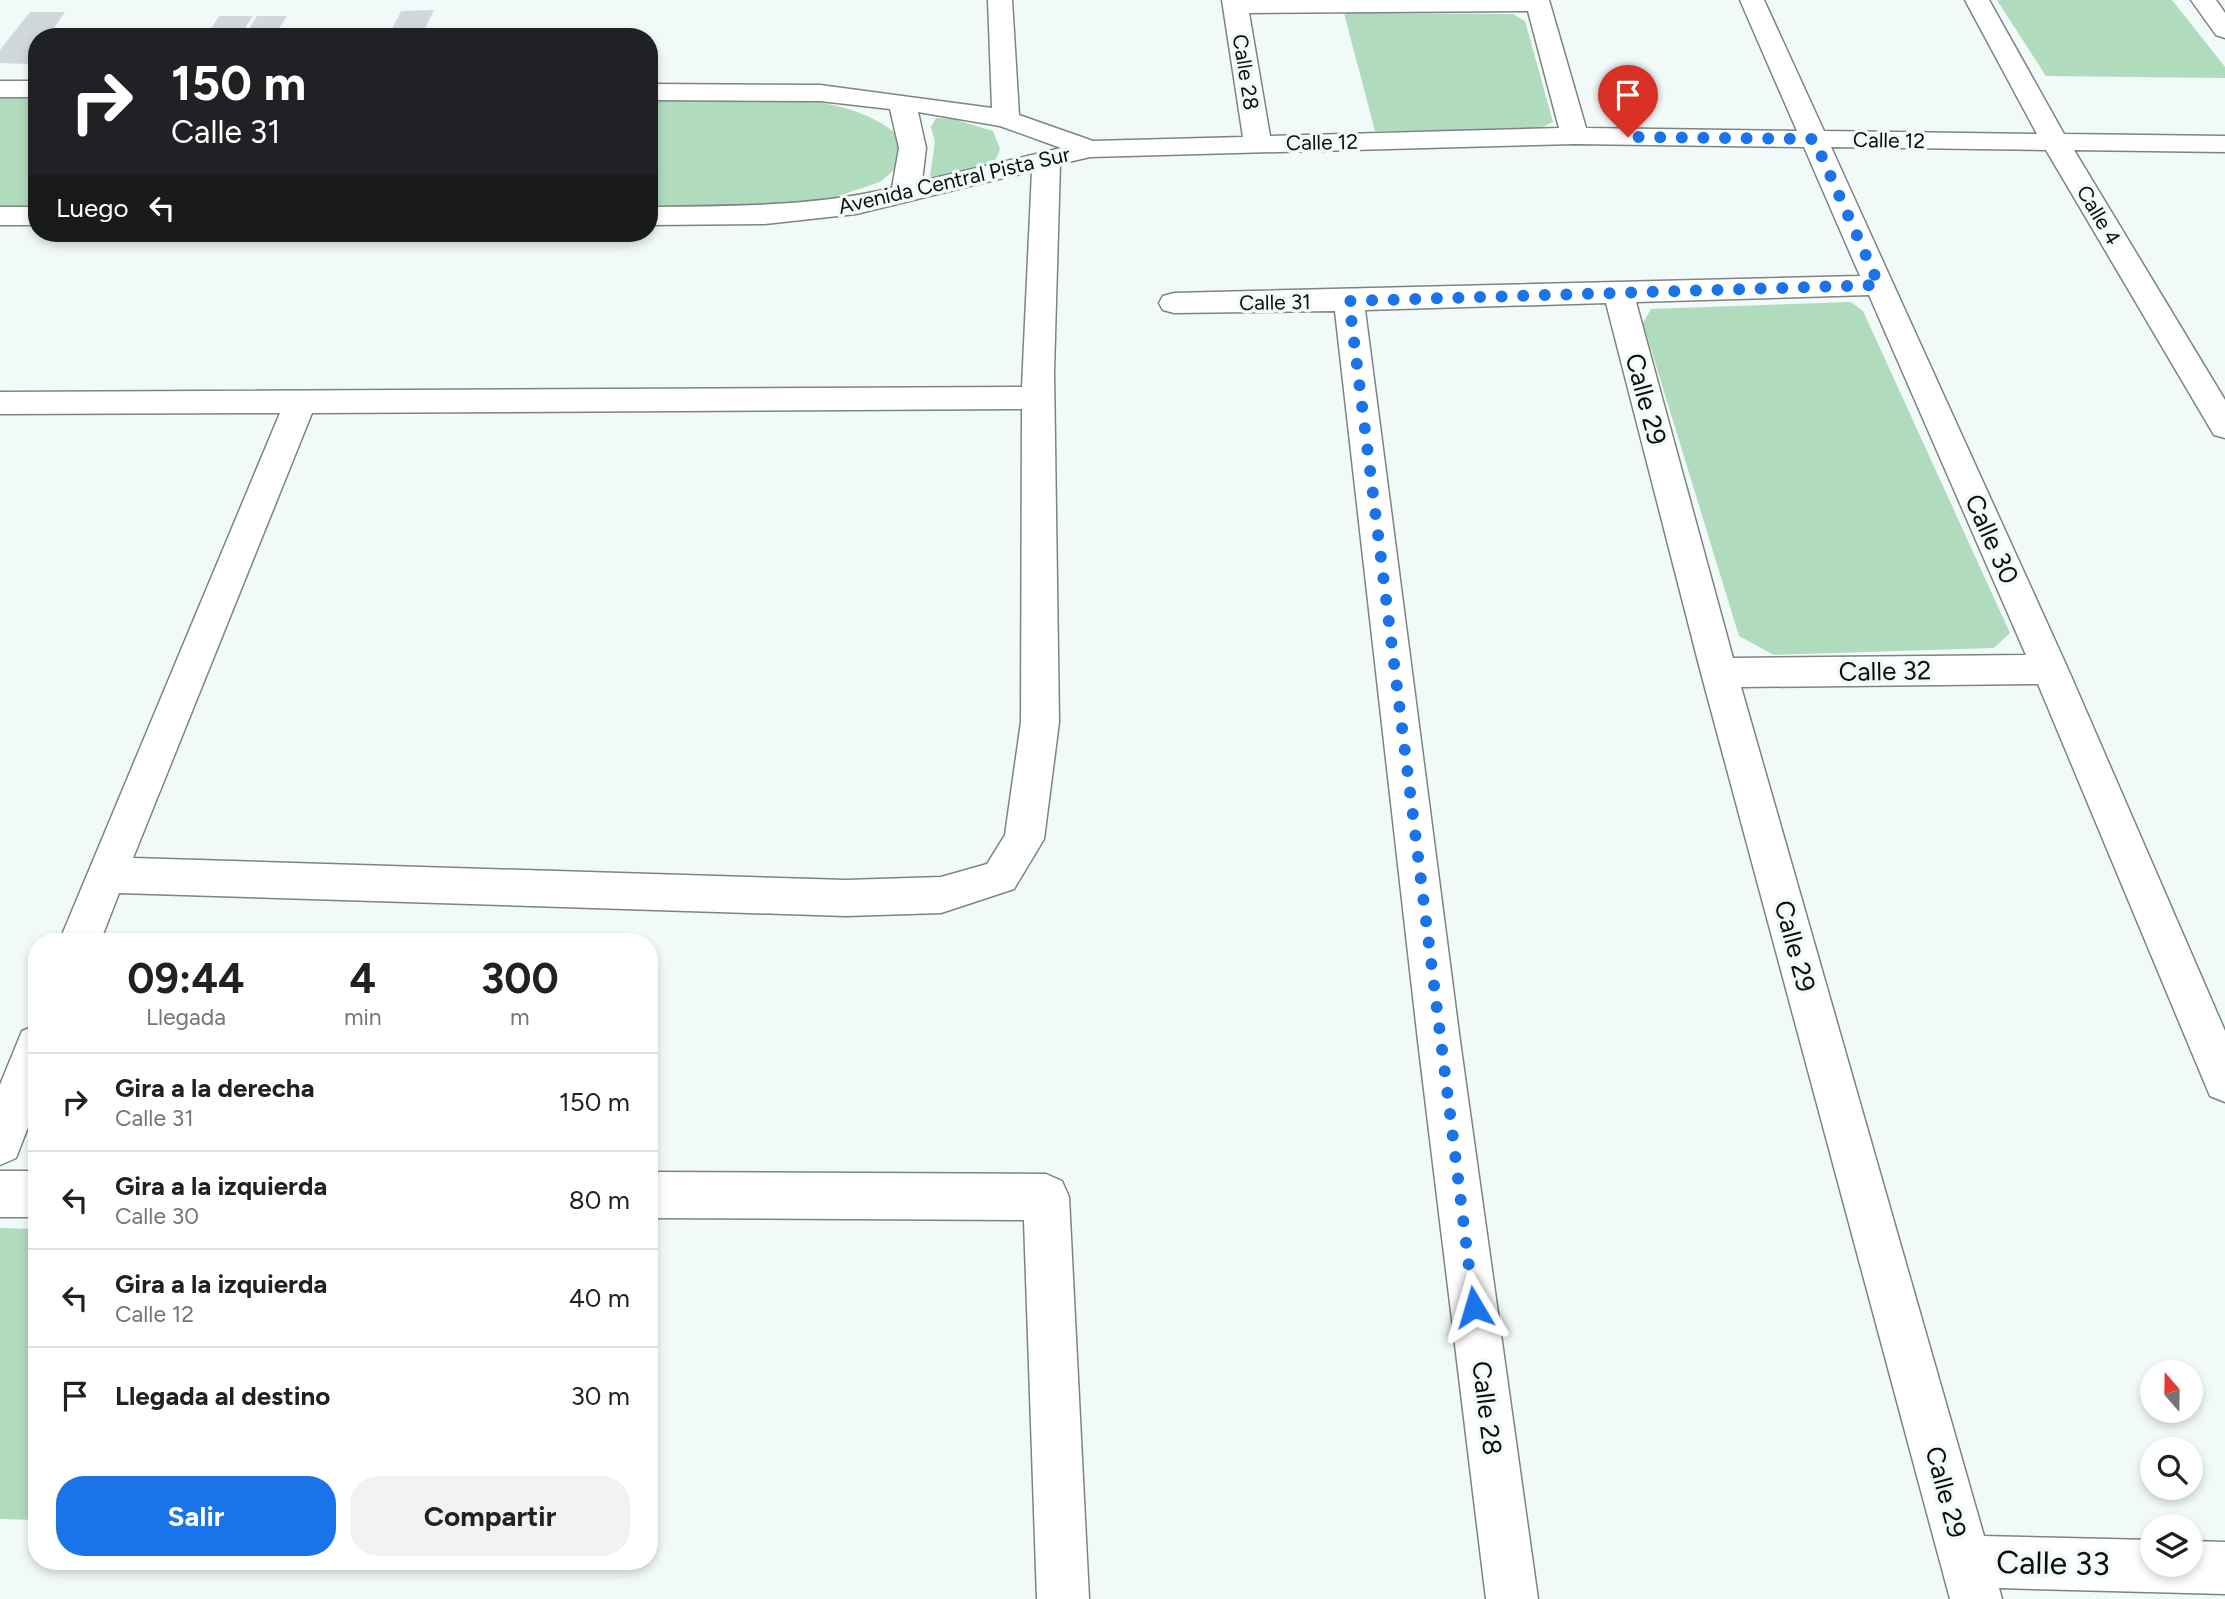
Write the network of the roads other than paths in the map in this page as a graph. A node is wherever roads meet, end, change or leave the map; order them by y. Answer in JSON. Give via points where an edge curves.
{"nodes":[{"id":1,"x":1000,"y":0,"type":"edge"},
{"id":2,"x":1752,"y":0,"type":"edge"},
{"id":3,"x":1977,"y":0,"type":"edge"},
{"id":4,"x":2203,"y":0,"type":"edge"},
{"id":5,"x":1537,"y":2,"type":"edge"},
{"id":6,"x":1235,"y":3,"type":"edge"},
{"id":7,"x":2225,"y":30,"type":"edge"},
{"id":8,"x":0,"y":89,"type":"edge"},
{"id":9,"x":28,"y":89,"type":"edge"},
{"id":10,"x":658,"y":92,"type":"edge"},
{"id":11,"x":901,"y":103,"type":"junction"},
{"id":12,"x":1006,"y":118,"type":"junction"},
{"id":13,"x":1575,"y":136,"type":"junction"},
{"id":14,"x":1814,"y":139,"type":"junction"},
{"id":15,"x":2056,"y":143,"type":"junction"},
{"id":16,"x":1258,"y":144,"type":"junction"},
{"id":17,"x":2225,"y":144,"type":"edge"},
{"id":18,"x":1090,"y":149,"type":"junction"},
{"id":19,"x":1046,"y":160,"type":"junction"},
{"id":20,"x":904,"y":195,"type":"junction"},
{"id":21,"x":0,"y":216,"type":"edge"},
{"id":22,"x":28,"y":216,"type":"edge"},
{"id":23,"x":658,"y":216,"type":"edge"},
{"id":24,"x":1879,"y":285,"type":"junction"},
{"id":25,"x":1618,"y":292,"type":"junction"},
{"id":26,"x":1349,"y":301,"type":"junction"},
{"id":27,"x":1174,"y":303,"type":"dead end"},
{"id":28,"x":1039,"y":398,"type":"junction"},
{"id":29,"x":0,"y":402,"type":"edge"},
{"id":30,"x":300,"y":402,"type":"junction"},
{"id":31,"x":2225,"y":427,"type":"edge"},
{"id":32,"x":2050,"y":669,"type":"junction"},
{"id":33,"x":1719,"y":673,"type":"junction"},
{"id":34,"x":106,"y":875,"type":"junction"},
{"id":35,"x":83,"y":933,"type":"edge"},
{"id":36,"x":28,"y":1069,"type":"edge"},
{"id":37,"x":2225,"y":1081,"type":"edge"},
{"id":38,"x":0,"y":1143,"type":"edge"},
{"id":39,"x":0,"y":1194,"type":"edge"},
{"id":40,"x":28,"y":1194,"type":"edge"},
{"id":41,"x":658,"y":1195,"type":"edge"},
{"id":42,"x":2225,"y":1567,"type":"edge"},
{"id":43,"x":1971,"y":1580,"type":"edge"},
{"id":44,"x":1063,"y":1599,"type":"edge"},
{"id":45,"x":1512,"y":1599,"type":"edge"}],
"edges":[{"from":1,"to":12,"type":"street"},
{"from":2,"to":14,"type":"street","name":"Calle 30"},
{"from":3,"to":15,"type":"street","name":"Calle 4"},
{"from":4,"to":7,"type":"street"},
{"from":5,"to":6,"type":"street"},
{"from":5,"to":13,"type":"street"},
{"from":6,"to":16,"type":"street","name":"Calle 28"},
{"from":8,"to":9,"type":"street"},
{"from":10,"to":11,"type":"street","via":[[820,93]]},
{"from":11,"to":12,"type":"street"},
{"from":11,"to":20,"type":"street","via":[[912,127],[913,164]]},
{"from":12,"to":18,"type":"street"},
{"from":13,"to":14,"type":"street","name":"Calle 12"},
{"from":13,"to":16,"type":"street","name":"Calle 12"},
{"from":14,"to":15,"type":"street","name":"Calle 12"},
{"from":14,"to":24,"type":"street","name":"Calle 30"},
{"from":15,"to":17,"type":"street","name":"Calle 12"},
{"from":15,"to":31,"type":"street","name":"Calle 4"},
{"from":16,"to":18,"type":"street","name":"Calle 12"},
{"from":18,"to":19,"type":"street","name":"Avenida Central Pista Sur"},
{"from":19,"to":20,"type":"street","name":"Avenida Central Pista Sur"},
{"from":19,"to":28,"type":"street"},
{"from":20,"to":23,"type":"street","name":"Avenida Central Pista Sur","via":[[765,215]]},
{"from":21,"to":22,"type":"street"},
{"from":24,"to":25,"type":"street","name":"Calle 31"},
{"from":24,"to":32,"type":"street","name":"Calle 30"},
{"from":25,"to":26,"type":"street","name":"Calle 31"},
{"from":25,"to":33,"type":"street","name":"Calle 29"},
{"from":26,"to":27,"type":"street","name":"Calle 31"},
{"from":26,"to":45,"type":"street","name":"Calle 28"},
{"from":28,"to":30,"type":"street"},
{"from":28,"to":34,"type":"street","via":[[1040,722],[1024,839],[1000,877],[941,895],[846,898]]},
{"from":29,"to":30,"type":"street"},
{"from":30,"to":34,"type":"street"},
{"from":32,"to":33,"type":"street","name":"Calle 32"},
{"from":32,"to":37,"type":"street","name":"Calle 30"},
{"from":33,"to":43,"type":"street","name":"Calle 29"},
{"from":34,"to":35,"type":"street"},
{"from":36,"to":38,"type":"street"},
{"from":39,"to":40,"type":"street"},
{"from":41,"to":44,"type":"street","via":[[1046,1197]]},
{"from":42,"to":43,"type":"street","name":"Calle 33"}]}
